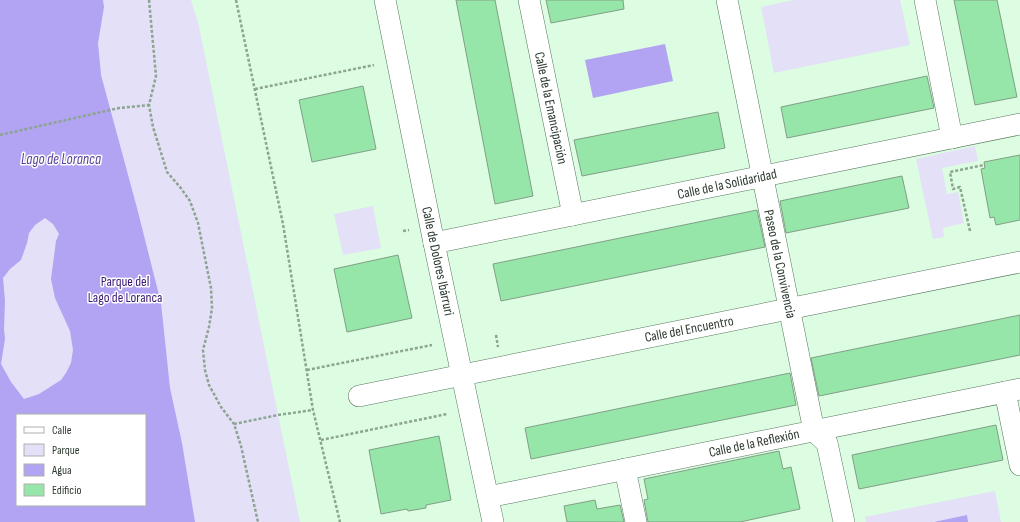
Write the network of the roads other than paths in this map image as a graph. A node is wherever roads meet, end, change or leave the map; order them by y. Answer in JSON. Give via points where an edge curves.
{"nodes":[{"id":1,"x":385,"y":0,"type":"edge"},
{"id":2,"x":529,"y":0,"type":"edge"},
{"id":3,"x":727,"y":0,"type":"edge"},
{"id":4,"x":925,"y":0,"type":"edge"},
{"id":5,"x":1020,"y":124,"type":"edge"},
{"id":6,"x":952,"y":138,"type":"junction"},
{"id":7,"x":763,"y":176,"type":"junction"},
{"id":8,"x":573,"y":215,"type":"junction"},
{"id":9,"x":434,"y":243,"type":"junction"},
{"id":10,"x":1020,"y":262,"type":"edge"},
{"id":11,"x":790,"y":309,"type":"junction"},
{"id":12,"x":462,"y":375,"type":"junction"},
{"id":13,"x":1012,"y":390,"type":"edge"},
{"id":14,"x":359,"y":396,"type":"dead end"},
{"id":15,"x":814,"y":430,"type":"junction"},
{"id":16,"x":1020,"y":465,"type":"edge"},
{"id":17,"x":626,"y":469,"type":"junction"},
{"id":18,"x":488,"y":497,"type":"junction"},
{"id":19,"x":493,"y":522,"type":"edge"},
{"id":20,"x":636,"y":522,"type":"edge"},
{"id":21,"x":844,"y":522,"type":"edge"}],
"edges":[{"from":1,"to":9,"type":"street","name":"Calle de Dolores Ibárruri"},
{"from":2,"to":8,"type":"street","name":"Calle de la Emancipación"},
{"from":3,"to":7,"type":"street","name":"Paseo de la Convivencia"},
{"from":4,"to":6,"type":"street"},
{"from":5,"to":6,"type":"street","name":"Calle de la Solidaridad"},
{"from":6,"to":7,"type":"street","name":"Calle de la Solidaridad"},
{"from":7,"to":8,"type":"street","name":"Calle de la Solidaridad"},
{"from":7,"to":11,"type":"street","name":"Paseo de la Convivencia"},
{"from":8,"to":9,"type":"street","name":"Calle de la Solidaridad"},
{"from":9,"to":12,"type":"street","name":"Calle de Dolores Ibárruri"},
{"from":10,"to":11,"type":"street","name":"Calle del Encuentro"},
{"from":11,"to":12,"type":"street","name":"Calle del Encuentro"},
{"from":11,"to":15,"type":"street","name":"Paseo de la Convivencia"},
{"from":12,"to":14,"type":"street","name":"Calle del Encuentro"},
{"from":12,"to":18,"type":"street","name":"Calle de Dolores Ibárruri"},
{"from":13,"to":15,"type":"street","name":"Calle de la Reflexión"},
{"from":13,"to":16,"type":"street"},
{"from":15,"to":17,"type":"street","name":"Calle de la Reflexión"},
{"from":15,"to":21,"type":"street","via":[[827,443]]},
{"from":17,"to":18,"type":"street","name":"Calle de la Reflexión"},
{"from":17,"to":20,"type":"street"},
{"from":18,"to":19,"type":"street","name":"Calle de Dolores Ibárruri"}]}
